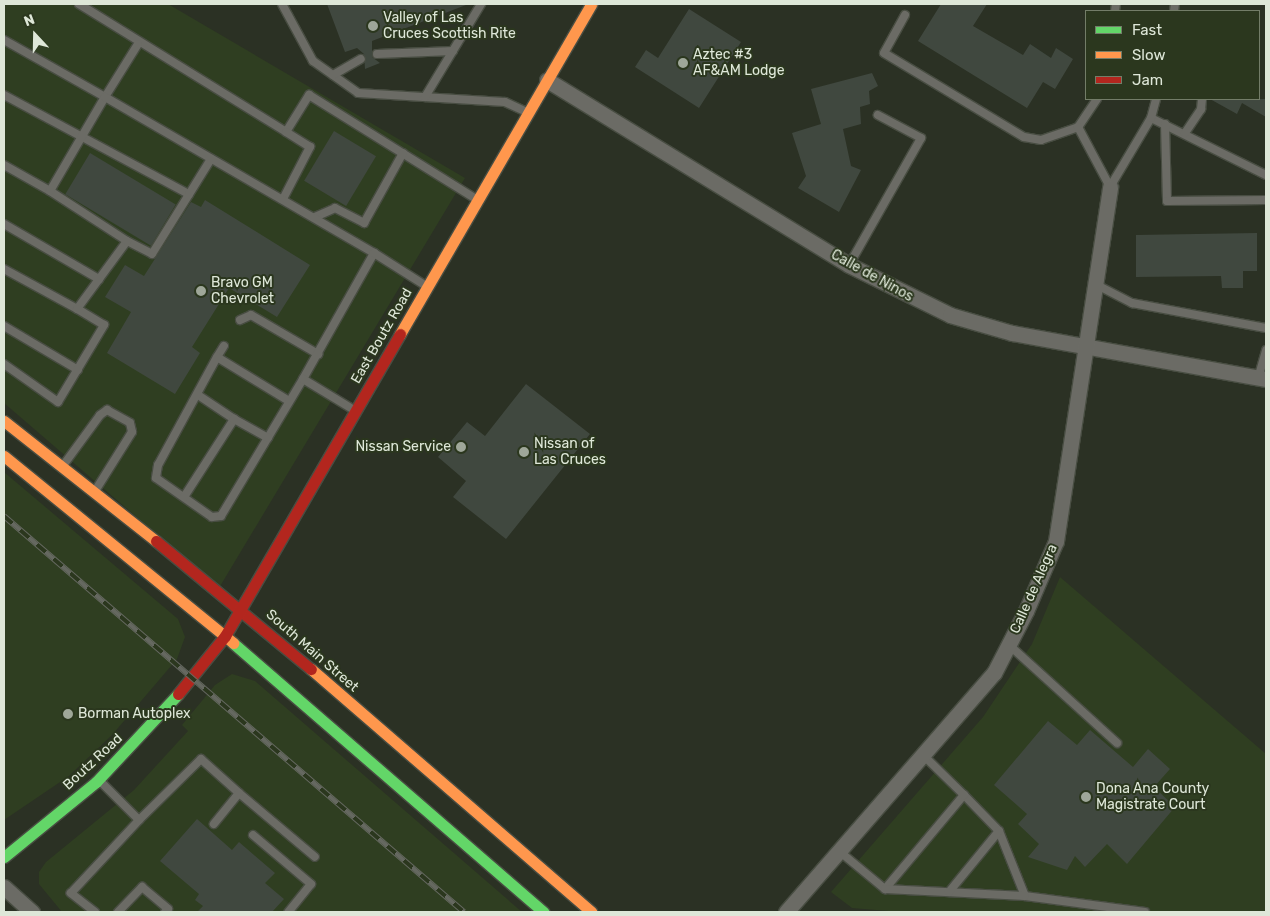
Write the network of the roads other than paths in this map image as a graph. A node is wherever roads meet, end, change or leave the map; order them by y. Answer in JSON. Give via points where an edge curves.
{"nodes":[{"id":1,"x":79,"y":4,"type":"edge"},
{"id":2,"x":282,"y":4,"type":"edge"},
{"id":3,"x":481,"y":4,"type":"edge"},
{"id":4,"x":591,"y":4,"type":"edge"},
{"id":5,"x":905,"y":15,"type":"dead end"},
{"id":6,"x":4,"y":40,"type":"edge"},
{"id":7,"x":138,"y":44,"type":"junction"},
{"id":8,"x":453,"y":51,"type":"junction"},
{"id":9,"x":377,"y":54,"type":"dead end"},
{"id":10,"x":361,"y":59,"type":"dead end"},
{"id":11,"x":333,"y":75,"type":"junction"},
{"id":12,"x":547,"y":80,"type":"junction"},
{"id":13,"x":4,"y":95,"type":"edge"},
{"id":14,"x":104,"y":97,"type":"junction"},
{"id":15,"x":424,"y":98,"type":"junction"},
{"id":16,"x":1096,"y":100,"type":"edge"},
{"id":17,"x":1156,"y":100,"type":"edge"},
{"id":18,"x":1202,"y":100,"type":"edge"},
{"id":19,"x":528,"y":113,"type":"junction"},
{"id":20,"x":878,"y":115,"type":"dead end"},
{"id":21,"x":1151,"y":118,"type":"junction"},
{"id":22,"x":1165,"y":124,"type":"junction"},
{"id":23,"x":1078,"y":127,"type":"junction"},
{"id":24,"x":286,"y":132,"type":"junction"},
{"id":25,"x":1185,"y":133,"type":"junction"},
{"id":26,"x":83,"y":137,"type":"junction"},
{"id":27,"x":403,"y":153,"type":"junction"},
{"id":28,"x":211,"y":159,"type":"junction"},
{"id":29,"x":4,"y":165,"type":"edge"},
{"id":30,"x":1266,"y":175,"type":"edge"},
{"id":31,"x":1110,"y":187,"type":"junction"},
{"id":32,"x":50,"y":191,"type":"junction"},
{"id":33,"x":189,"y":194,"type":"junction"},
{"id":34,"x":283,"y":199,"type":"junction"},
{"id":35,"x":478,"y":200,"type":"junction"},
{"id":36,"x":1266,"y":200,"type":"edge"},
{"id":37,"x":315,"y":217,"type":"junction"},
{"id":38,"x":4,"y":224,"type":"edge"},
{"id":39,"x":127,"y":241,"type":"junction"},
{"id":40,"x":374,"y":253,"type":"junction"},
{"id":41,"x":849,"y":265,"type":"junction"},
{"id":42,"x":4,"y":269,"type":"edge"},
{"id":43,"x":99,"y":280,"type":"junction"},
{"id":44,"x":1095,"y":284,"type":"junction"},
{"id":45,"x":427,"y":287,"type":"junction"},
{"id":46,"x":77,"y":309,"type":"junction"},
{"id":47,"x":240,"y":320,"type":"dead end"},
{"id":48,"x":4,"y":326,"type":"edge"},
{"id":49,"x":1266,"y":328,"type":"edge"},
{"id":50,"x":1086,"y":343,"type":"junction"},
{"id":51,"x":224,"y":346,"type":"dead end"},
{"id":52,"x":1266,"y":350,"type":"edge"},
{"id":53,"x":318,"y":354,"type":"junction"},
{"id":54,"x":217,"y":357,"type":"junction"},
{"id":55,"x":4,"y":364,"type":"edge"},
{"id":56,"x":78,"y":370,"type":"junction"},
{"id":57,"x":1262,"y":377,"type":"edge"},
{"id":58,"x":303,"y":379,"type":"junction"},
{"id":59,"x":198,"y":395,"type":"junction"},
{"id":60,"x":289,"y":401,"type":"junction"},
{"id":61,"x":356,"y":411,"type":"junction"},
{"id":62,"x":234,"y":418,"type":"junction"},
{"id":63,"x":4,"y":421,"type":"edge"},
{"id":64,"x":268,"y":438,"type":"junction"},
{"id":65,"x":4,"y":456,"type":"edge"},
{"id":66,"x":62,"y":467,"type":"junction"},
{"id":67,"x":94,"y":493,"type":"junction"},
{"id":68,"x":184,"y":497,"type":"junction"},
{"id":69,"x":241,"y":609,"type":"junction"},
{"id":70,"x":225,"y":636,"type":"junction"},
{"id":71,"x":1009,"y":645,"type":"junction"},
{"id":72,"x":192,"y":678,"type":"joint"},
{"id":73,"x":1117,"y":743,"type":"dead end"},
{"id":74,"x":923,"y":755,"type":"junction"},
{"id":75,"x":99,"y":780,"type":"junction"},
{"id":76,"x":238,"y":793,"type":"junction"},
{"id":77,"x":964,"y":795,"type":"junction"},
{"id":78,"x":139,"y":820,"type":"junction"},
{"id":79,"x":214,"y":824,"type":"dead end"},
{"id":80,"x":999,"y":831,"type":"junction"},
{"id":81,"x":253,"y":835,"type":"dead end"},
{"id":82,"x":839,"y":851,"type":"junction"},
{"id":83,"x":4,"y":857,"type":"edge"},
{"id":84,"x":315,"y":857,"type":"dead end"},
{"id":85,"x":4,"y":888,"type":"edge"},
{"id":86,"x":885,"y":889,"type":"junction"},
{"id":87,"x":949,"y":892,"type":"junction"},
{"id":88,"x":1026,"y":896,"type":"junction"},
{"id":89,"x":32,"y":912,"type":"edge"},
{"id":90,"x":95,"y":912,"type":"edge"},
{"id":91,"x":118,"y":912,"type":"edge"},
{"id":92,"x":165,"y":912,"type":"edge"},
{"id":93,"x":288,"y":912,"type":"edge"},
{"id":94,"x":544,"y":912,"type":"edge"},
{"id":95,"x":592,"y":912,"type":"edge"},
{"id":96,"x":786,"y":912,"type":"edge"},
{"id":97,"x":1145,"y":912,"type":"edge"}],
"edges":[{"from":1,"to":7,"type":"lane"},
{"from":2,"to":11,"type":"lane","via":[[313,61]]},
{"from":3,"to":8,"type":"lane"},
{"from":4,"to":12,"type":"main road","name":"East Boutz Road"},
{"from":5,"to":23,"type":"lane","via":[[884,52],[1024,137],[1041,140]]},
{"from":6,"to":14,"type":"lane"},
{"from":7,"to":14,"type":"lane"},
{"from":7,"to":24,"type":"lane"},
{"from":8,"to":9,"type":"lane"},
{"from":8,"to":15,"type":"lane"},
{"from":10,"to":11,"type":"lane"},
{"from":11,"to":15,"type":"lane","via":[[358,93]]},
{"from":12,"to":19,"type":"main road","name":"East Boutz Road"},
{"from":12,"to":41,"type":"street","name":"Calle de Ninos"},
{"from":13,"to":26,"type":"lane"},
{"from":14,"to":26,"type":"lane"},
{"from":14,"to":28,"type":"lane"},
{"from":15,"to":19,"type":"lane","via":[[505,102]]},
{"from":16,"to":23,"type":"lane"},
{"from":17,"to":21,"type":"lane"},
{"from":18,"to":25,"type":"lane","via":[[1201,109]]},
{"from":19,"to":35,"type":"main road","name":"East Boutz Road"},
{"from":20,"to":41,"type":"lane","via":[[921,138]]},
{"from":21,"to":22,"type":"lane"},
{"from":21,"to":31,"type":"lane"},
{"from":22,"to":25,"type":"lane"},
{"from":22,"to":36,"type":"lane","via":[[1167,201]]},
{"from":23,"to":31,"type":"lane"},
{"from":24,"to":27,"type":"lane","via":[[309,95]]},
{"from":24,"to":34,"type":"lane","via":[[310,147]]},
{"from":25,"to":30,"type":"lane"},
{"from":26,"to":32,"type":"lane"},
{"from":26,"to":33,"type":"lane"},
{"from":27,"to":35,"type":"lane"},
{"from":27,"to":37,"type":"lane","via":[[364,223],[335,208]]},
{"from":28,"to":33,"type":"lane"},
{"from":28,"to":34,"type":"lane"},
{"from":29,"to":32,"type":"lane"},
{"from":31,"to":44,"type":"street","name":"Calle de Alegra"},
{"from":32,"to":39,"type":"lane"},
{"from":33,"to":39,"type":"lane","via":[[152,254]]},
{"from":34,"to":37,"type":"lane"},
{"from":35,"to":45,"type":"main road","name":"East Boutz Road"},
{"from":37,"to":40,"type":"lane"},
{"from":38,"to":43,"type":"lane"},
{"from":39,"to":43,"type":"lane"},
{"from":40,"to":45,"type":"lane"},
{"from":40,"to":53,"type":"lane"},
{"from":41,"to":50,"type":"street","name":"Calle de Ninos","via":[[950,315],[1012,333]]},
{"from":42,"to":46,"type":"lane"},
{"from":43,"to":46,"type":"lane"},
{"from":44,"to":49,"type":"lane","via":[[1132,303]]},
{"from":44,"to":50,"type":"street","name":"Calle de Alegra"},
{"from":45,"to":61,"type":"main road","name":"East Boutz Road"},
{"from":46,"to":56,"type":"lane","via":[[104,325]]},
{"from":47,"to":53,"type":"lane","via":[[251,316]]},
{"from":48,"to":56,"type":"lane"},
{"from":50,"to":57,"type":"street","name":"Calle de Ninos"},
{"from":50,"to":71,"type":"street","name":"Calle de Alegra","via":[[1056,541]]},
{"from":51,"to":54,"type":"lane"},
{"from":52,"to":57,"type":"lane"},
{"from":53,"to":58,"type":"lane"},
{"from":54,"to":59,"type":"lane"},
{"from":54,"to":60,"type":"lane"},
{"from":55,"to":56,"type":"lane","via":[[58,402]]},
{"from":58,"to":60,"type":"lane"},
{"from":58,"to":61,"type":"lane"},
{"from":59,"to":62,"type":"lane"},
{"from":59,"to":68,"type":"lane","via":[[158,465],[156,478]]},
{"from":60,"to":64,"type":"lane"},
{"from":61,"to":69,"type":"main road","name":"East Boutz Road"},
{"from":62,"to":64,"type":"lane"},
{"from":62,"to":68,"type":"lane"},
{"from":63,"to":66,"type":"main road","name":"South Main Street"},
{"from":64,"to":68,"type":"lane","via":[[221,516],[212,517]]},
{"from":65,"to":70,"type":"main road"},
{"from":66,"to":67,"type":"main road","name":"South Main Street"},
{"from":66,"to":67,"type":"lane","via":[[107,410],[130,423],[132,432]]},
{"from":67,"to":69,"type":"main road","name":"South Main Street"},
{"from":69,"to":70,"type":"main road","name":"East Boutz Road"},
{"from":69,"to":95,"type":"main road","name":"South Main Street"},
{"from":70,"to":72,"type":"main road","name":"East Boutz Road"},
{"from":70,"to":94,"type":"main road"},
{"from":71,"to":73,"type":"lane"},
{"from":71,"to":74,"type":"street","name":"Calle de Alegra","via":[[994,674]]},
{"from":72,"to":75,"type":"main road","name":"Boutz Road"},
{"from":74,"to":77,"type":"lane"},
{"from":74,"to":82,"type":"street","name":"Calle de Alegra"},
{"from":75,"to":78,"type":"lane"},
{"from":75,"to":83,"type":"main road","name":"Boutz Road"},
{"from":76,"to":78,"type":"lane","via":[[201,759]]},
{"from":76,"to":79,"type":"lane"},
{"from":76,"to":84,"type":"lane"},
{"from":77,"to":80,"type":"lane"},
{"from":77,"to":86,"type":"lane"},
{"from":78,"to":90,"type":"lane","via":[[71,893]]},
{"from":80,"to":87,"type":"lane"},
{"from":80,"to":88,"type":"lane"},
{"from":81,"to":93,"type":"lane","via":[[311,884]]},
{"from":82,"to":86,"type":"lane"},
{"from":82,"to":96,"type":"street","name":"Calle de Alegra"},
{"from":85,"to":89,"type":"street"},
{"from":86,"to":87,"type":"lane"},
{"from":87,"to":88,"type":"lane"},
{"from":88,"to":97,"type":"lane"},
{"from":91,"to":92,"type":"lane","via":[[142,887],[168,909]]}]}
